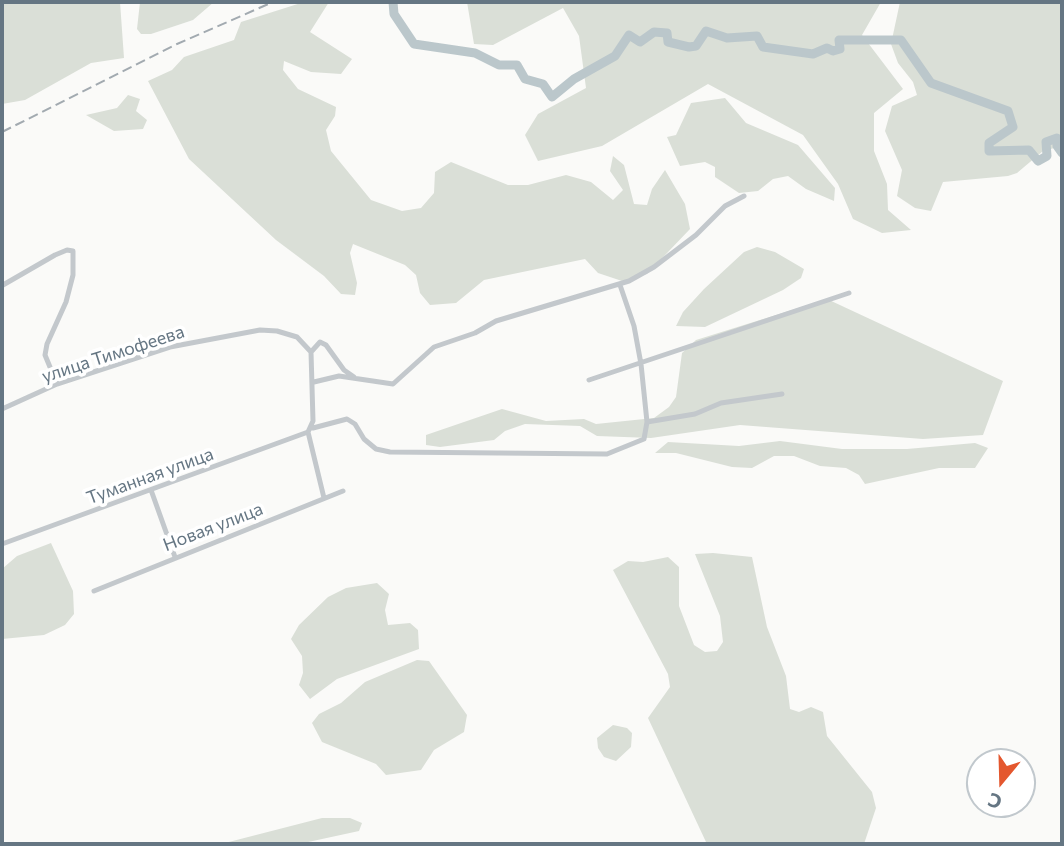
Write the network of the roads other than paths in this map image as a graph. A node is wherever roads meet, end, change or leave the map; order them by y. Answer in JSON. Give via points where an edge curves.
{"nodes":[{"id":1,"x":744,"y":196,"type":"dead end"},
{"id":2,"x":3,"y":285,"type":"edge"},
{"id":3,"x":620,"y":285,"type":"junction"},
{"id":4,"x":849,"y":293,"type":"dead end"},
{"id":5,"x":311,"y":352,"type":"junction"},
{"id":6,"x":640,"y":364,"type":"junction"},
{"id":7,"x":357,"y":379,"type":"junction"},
{"id":8,"x":590,"y":380,"type":"dead end"},
{"id":9,"x":314,"y":382,"type":"junction"},
{"id":10,"x":57,"y":384,"type":"junction"},
{"id":11,"x":782,"y":394,"type":"dead end"},
{"id":12,"x":2,"y":409,"type":"edge"},
{"id":13,"x":647,"y":422,"type":"junction"},
{"id":14,"x":311,"y":430,"type":"junction"},
{"id":15,"x":151,"y":490,"type":"junction"},
{"id":16,"x":342,"y":491,"type":"dead end"},
{"id":17,"x":324,"y":498,"type":"junction"},
{"id":18,"x":2,"y":544,"type":"edge"},
{"id":19,"x":175,"y":557,"type":"junction"},
{"id":20,"x":94,"y":591,"type":"dead end"}],
"edges":[{"from":1,"to":3,"type":"street","via":[[725,206],[654,267]]},
{"from":2,"to":10,"type":"street","via":[[55,255],[73,251],[66,302],[45,355]]},
{"from":3,"to":6,"type":"street","via":[[634,326]]},
{"from":3,"to":7,"type":"street","via":[[496,321],[434,347],[393,384]]},
{"from":4,"to":6,"type":"street"},
{"from":5,"to":7,"type":"street","via":[[320,342],[326,345],[344,370]]},
{"from":5,"to":9,"type":"street"},
{"from":5,"to":10,"type":"street","name":"улица Тимофеева","via":[[302,341],[284,333],[260,330],[170,347]]},
{"from":6,"to":8,"type":"street"},
{"from":6,"to":13,"type":"street"},
{"from":7,"to":9,"type":"street","via":[[339,376]]},
{"from":9,"to":14,"type":"street"},
{"from":10,"to":12,"type":"street","name":"улица Тимофеева"},
{"from":11,"to":13,"type":"street","via":[[721,403],[695,414]]},
{"from":13,"to":14,"type":"street","name":"Туманная улица","via":[[644,439],[607,454],[390,453],[376,449],[346,419]]},
{"from":14,"to":15,"type":"street","name":"Туманная улица"},
{"from":14,"to":17,"type":"street"},
{"from":15,"to":18,"type":"street","name":"Туманная улица"},
{"from":15,"to":19,"type":"street"},
{"from":16,"to":17,"type":"street","name":"Новая улица"},
{"from":17,"to":19,"type":"street","name":"Новая улица"},
{"from":19,"to":20,"type":"street","name":"Новая улица"}]}
